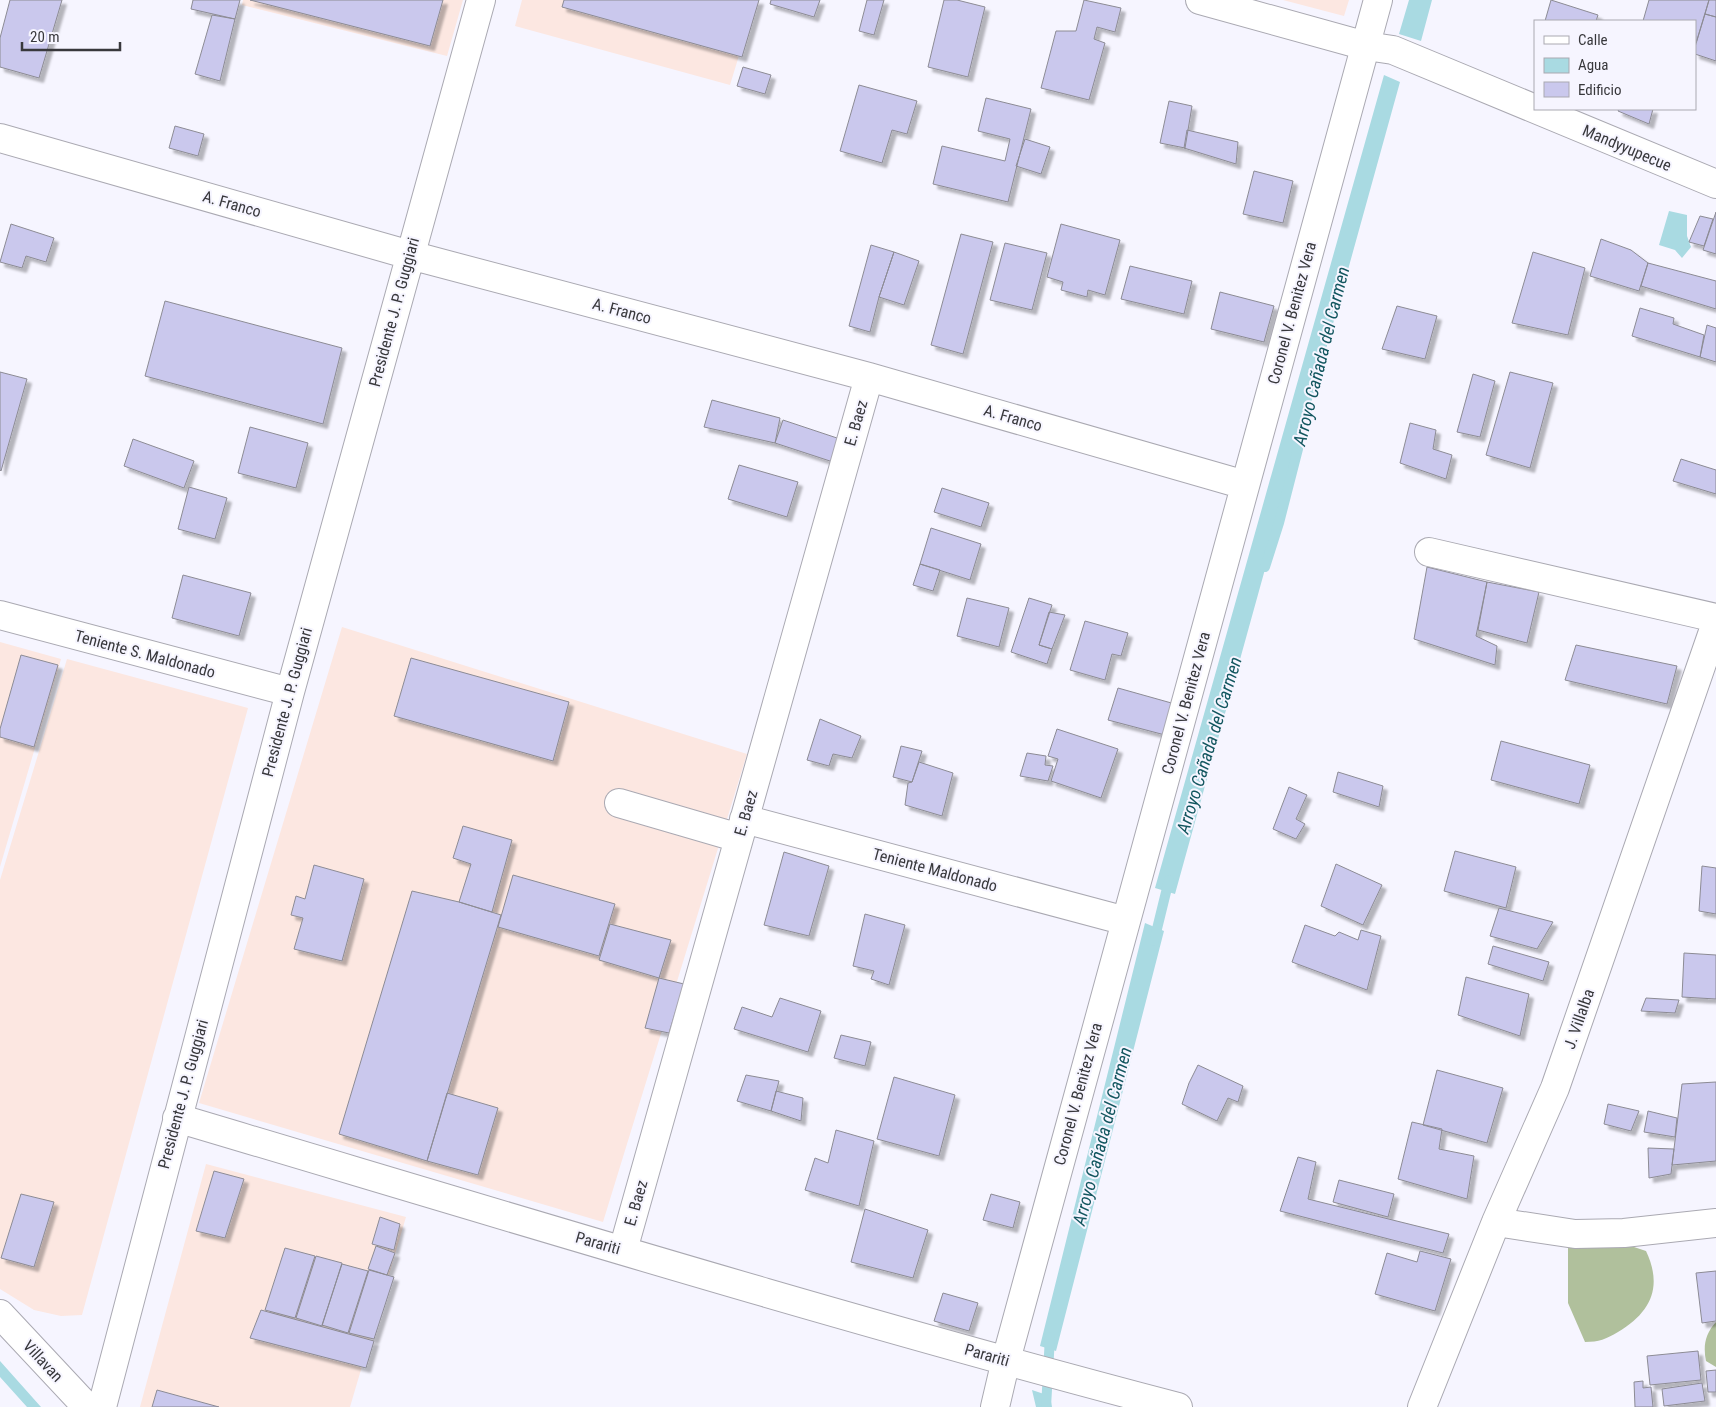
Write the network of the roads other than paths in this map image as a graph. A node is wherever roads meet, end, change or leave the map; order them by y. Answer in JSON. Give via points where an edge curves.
{"nodes":[{"id":1,"x":481,"y":0,"type":"edge"},
{"id":2,"x":1200,"y":0,"type":"edge"},
{"id":3,"x":1378,"y":0,"type":"edge"},
{"id":4,"x":1366,"y":46,"type":"junction"},
{"id":5,"x":1534,"y":109,"type":"edge"},
{"id":6,"x":1537,"y":110,"type":"edge"},
{"id":7,"x":0,"y":138,"type":"edge"},
{"id":8,"x":1716,"y":184,"type":"edge"},
{"id":9,"x":410,"y":255,"type":"junction"},
{"id":10,"x":869,"y":376,"type":"junction"},
{"id":11,"x":1245,"y":485,"type":"junction"},
{"id":12,"x":1429,"y":552,"type":"dead end"},
{"id":13,"x":0,"y":616,"type":"edge"},
{"id":14,"x":1716,"y":618,"type":"edge"},
{"id":15,"x":1716,"y":623,"type":"edge"},
{"id":16,"x":290,"y":692,"type":"junction"},
{"id":17,"x":619,"y":803,"type":"dead end"},
{"id":18,"x":742,"y":829,"type":"junction"},
{"id":19,"x":1126,"y":921,"type":"junction"},
{"id":20,"x":177,"y":1118,"type":"junction"},
{"id":21,"x":1496,"y":1222,"type":"junction"},
{"id":22,"x":1716,"y":1223,"type":"edge"},
{"id":23,"x":623,"y":1250,"type":"junction"},
{"id":24,"x":0,"y":1314,"type":"edge"},
{"id":25,"x":1013,"y":1362,"type":"junction"},
{"id":26,"x":87,"y":1407,"type":"edge"},
{"id":27,"x":102,"y":1407,"type":"edge"},
{"id":28,"x":995,"y":1407,"type":"edge"},
{"id":29,"x":1178,"y":1407,"type":"edge"},
{"id":30,"x":1422,"y":1407,"type":"edge"}],
"edges":[{"from":1,"to":9,"type":"street","name":"Presidente J. P. Guggiari"},
{"from":2,"to":4,"type":"street"},
{"from":3,"to":4,"type":"street","name":"Coronel V. Benitez Vera"},
{"from":4,"to":5,"type":"street","name":"Mandyyupecue","via":[[1393,50]]},
{"from":4,"to":11,"type":"street","name":"Coronel V. Benitez Vera"},
{"from":6,"to":8,"type":"street","name":"Mandyyupecue"},
{"from":7,"to":9,"type":"street","name":"A. Franco"},
{"from":9,"to":10,"type":"street","name":"A. Franco"},
{"from":9,"to":16,"type":"street","name":"Presidente J. P. Guggiari"},
{"from":10,"to":11,"type":"street","name":"A. Franco"},
{"from":10,"to":18,"type":"street","name":"E. Baez"},
{"from":11,"to":19,"type":"street","name":"Coronel V. Benitez Vera"},
{"from":12,"to":14,"type":"street"},
{"from":13,"to":16,"type":"street","name":"Teniente S. Maldonado"},
{"from":15,"to":21,"type":"street","name":"J. Villalba","via":[[1555,1088]]},
{"from":16,"to":20,"type":"street","name":"Presidente J. P. Guggiari"},
{"from":17,"to":18,"type":"street","name":"Teniente Maldonado"},
{"from":18,"to":19,"type":"street","name":"Teniente Maldonado"},
{"from":18,"to":23,"type":"street","name":"E. Baez"},
{"from":19,"to":25,"type":"street","name":"Coronel V. Benitez Vera"},
{"from":20,"to":23,"type":"street","name":"Parariti"},
{"from":20,"to":27,"type":"street","name":"Presidente J. P. Guggiari"},
{"from":21,"to":22,"type":"street","via":[[1575,1234],[1624,1233]]},
{"from":21,"to":30,"type":"street","name":"J. Villalba"},
{"from":23,"to":25,"type":"street","name":"Parariti"},
{"from":24,"to":26,"type":"street","name":"Villavan"},
{"from":25,"to":28,"type":"street","name":"Coronel V. Benitez Vera"},
{"from":25,"to":29,"type":"street","name":"Parariti"}]}
